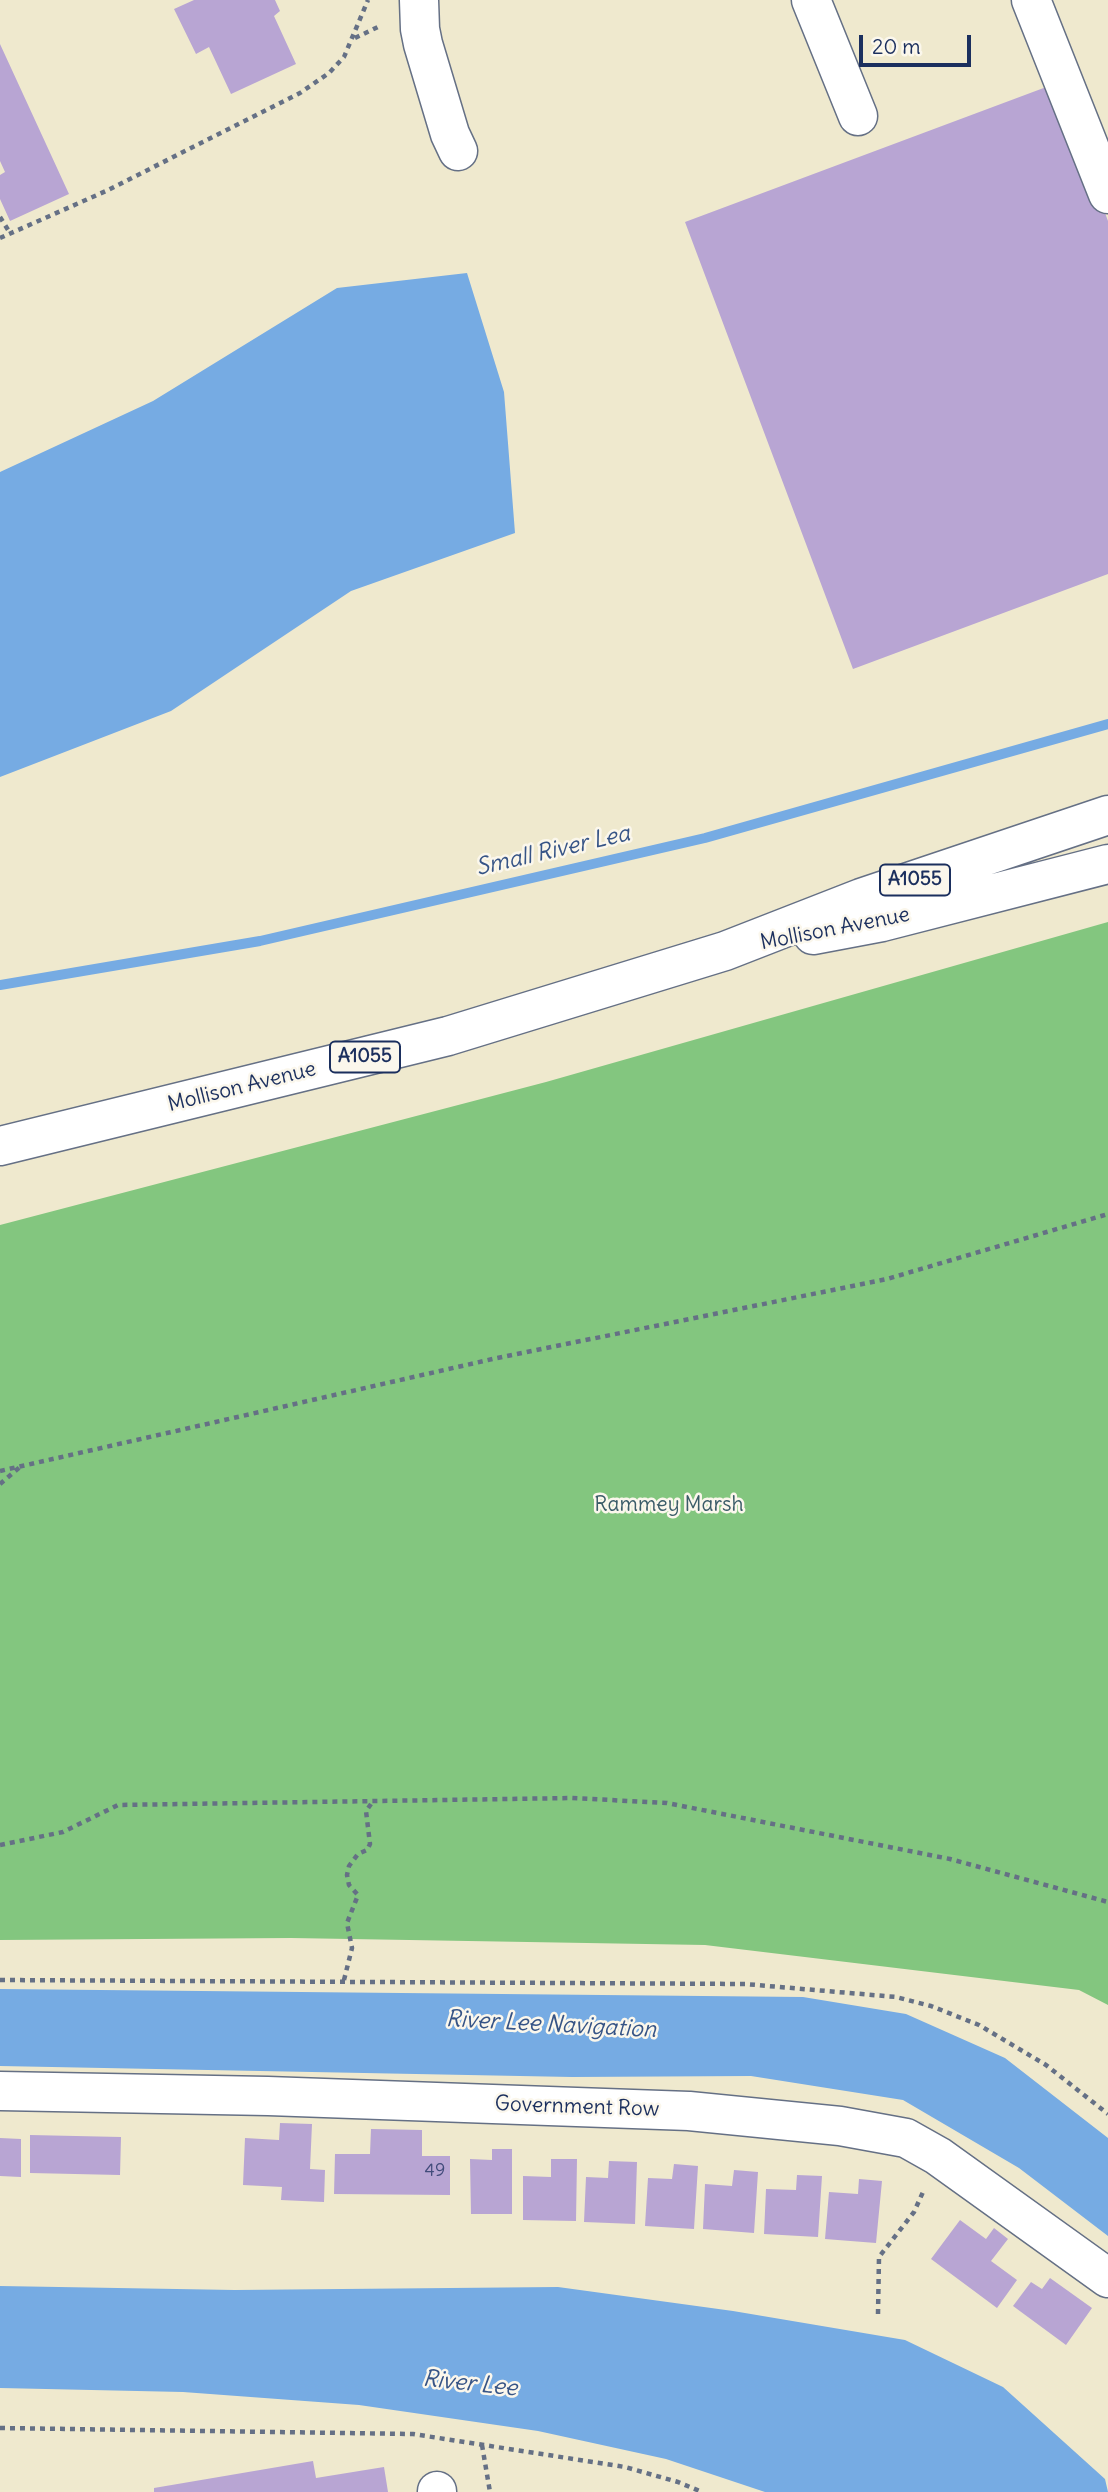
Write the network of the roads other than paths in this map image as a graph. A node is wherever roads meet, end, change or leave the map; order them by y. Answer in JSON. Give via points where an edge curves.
{"nodes":[{"id":1,"x":811,"y":0,"type":"edge"},
{"id":2,"x":1031,"y":0,"type":"edge"},
{"id":3,"x":404,"y":7,"type":"edge"},
{"id":4,"x":858,"y":116,"type":"dead end"},
{"id":5,"x":458,"y":151,"type":"dead end"},
{"id":6,"x":1108,"y":194,"type":"edge"},
{"id":7,"x":1108,"y":815,"type":"edge"},
{"id":8,"x":1108,"y":864,"type":"edge"},
{"id":9,"x":725,"y":951,"type":"junction"},
{"id":10,"x":0,"y":1146,"type":"edge"},
{"id":11,"x":0,"y":2091,"type":"edge"},
{"id":12,"x":1108,"y":2278,"type":"edge"}],
"edges":[{"from":1,"to":4,"type":"main road"},
{"from":2,"to":6,"type":"main road"},
{"from":3,"to":5,"type":"main road","via":[[420,29]]},
{"from":7,"to":9,"type":"main road","name":"Mollison Avenue","number":"A1055","via":[[861,898]]},
{"from":8,"to":9,"type":"main road","name":"Mollison Avenue","number":"A1055","via":[[882,922]]},
{"from":9,"to":10,"type":"main road","name":"Mollison Avenue","number":"A1055","via":[[448,1036]]},
{"from":11,"to":12,"type":"main road","name":"Government Row","via":[[689,2111],[840,2126],[906,2138],[938,2156]]}]}
